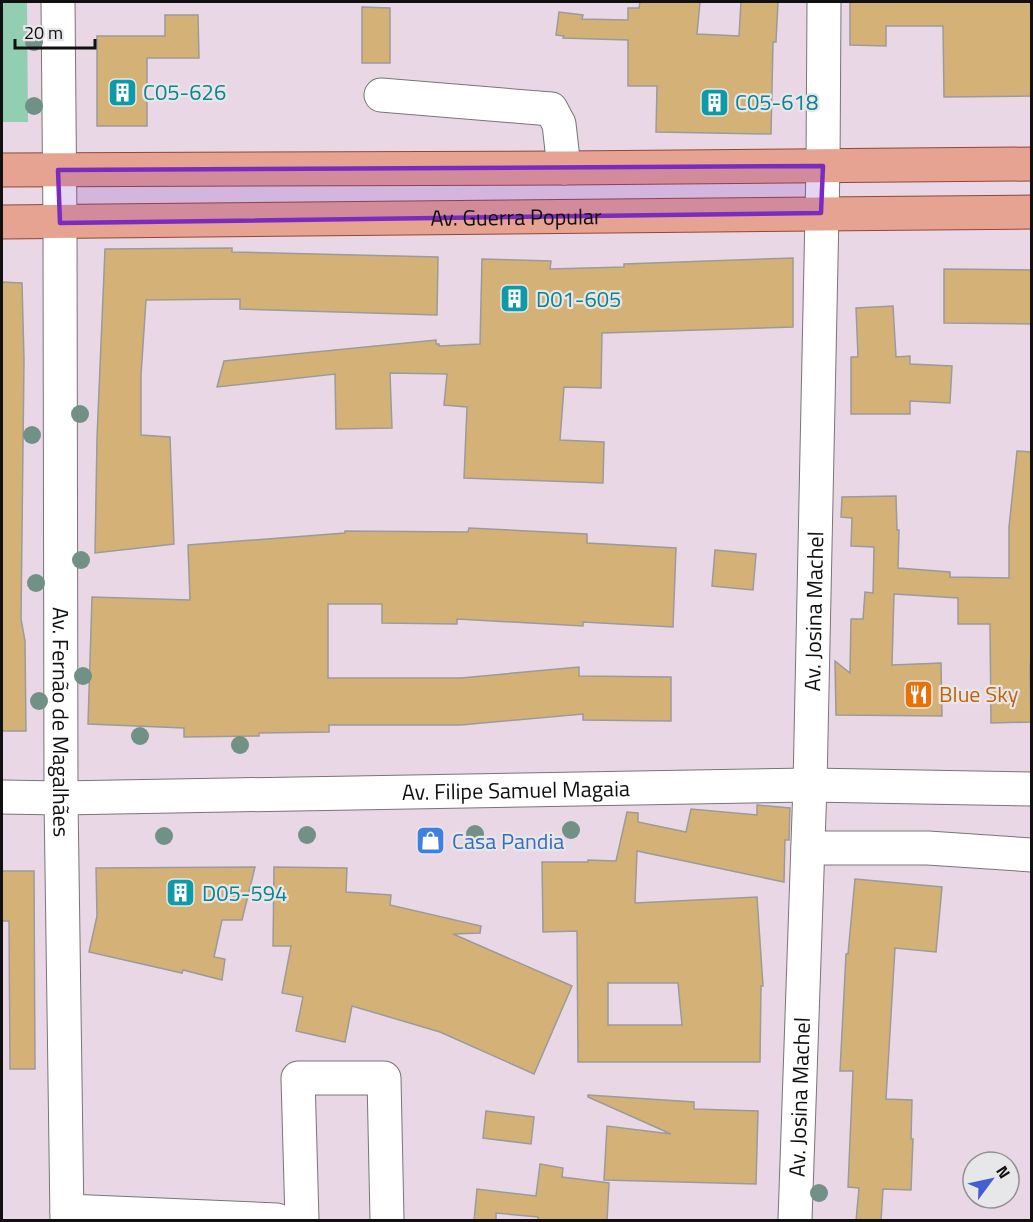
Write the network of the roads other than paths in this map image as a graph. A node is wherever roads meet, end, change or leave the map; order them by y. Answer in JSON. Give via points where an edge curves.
{"nodes":[{"id":1,"x":58,"y":2,"type":"edge"},
{"id":2,"x":824,"y":2,"type":"edge"},
{"id":3,"x":381,"y":95,"type":"dead end"},
{"id":4,"x":1032,"y":164,"type":"edge"},
{"id":5,"x":823,"y":166,"type":"junction"},
{"id":6,"x":564,"y":168,"type":"junction"},
{"id":7,"x":2,"y":170,"type":"edge"},
{"id":8,"x":58,"y":170,"type":"junction"},
{"id":9,"x":1032,"y":212,"type":"edge"},
{"id":10,"x":821,"y":213,"type":"junction"},
{"id":11,"x":2,"y":222,"type":"edge"},
{"id":12,"x":60,"y":222,"type":"junction"},
{"id":13,"x":810,"y":785,"type":"junction"},
{"id":14,"x":1032,"y":789,"type":"edge"},
{"id":15,"x":2,"y":797,"type":"edge"},
{"id":16,"x":61,"y":798,"type":"junction"},
{"id":17,"x":808,"y":848,"type":"junction"},
{"id":18,"x":1032,"y":855,"type":"edge"},
{"id":19,"x":67,"y":1216,"type":"edge"},
{"id":20,"x":277,"y":1221,"type":"edge"},
{"id":21,"x":302,"y":1221,"type":"edge"},
{"id":22,"x":387,"y":1221,"type":"edge"},
{"id":23,"x":795,"y":1221,"type":"edge"}],
"edges":[{"from":1,"to":8,"type":"street"},
{"from":2,"to":5,"type":"street","name":"Av. Josina Machel"},
{"from":3,"to":6,"type":"street","via":[[551,109],[559,124]]},
{"from":4,"to":5,"type":"main road"},
{"from":5,"to":6,"type":"main road"},
{"from":5,"to":10,"type":"street","name":"Av. Josina Machel"},
{"from":6,"to":8,"type":"main road"},
{"from":7,"to":8,"type":"main road"},
{"from":8,"to":12,"type":"street","name":"Av. Fernão de Magalhães"},
{"from":9,"to":10,"type":"main road","name":"Av. Guerra Popular"},
{"from":10,"to":12,"type":"main road","name":"Av. Guerra Popular"},
{"from":10,"to":13,"type":"street","name":"Av. Josina Machel"},
{"from":11,"to":12,"type":"main road","name":"Av. Guerra Popular"},
{"from":12,"to":16,"type":"street","name":"Av. Fernão de Magalhães"},
{"from":13,"to":14,"type":"street","name":"Av. Filipe Samuel Magaia"},
{"from":13,"to":16,"type":"street","name":"Av. Filipe Samuel Magaia"},
{"from":13,"to":17,"type":"street","name":"Av. Josina Machel"},
{"from":15,"to":16,"type":"street","name":"Av. Filipe Samuel Magaia"},
{"from":16,"to":19,"type":"street","name":"Av. Fernão de Magalhães"},
{"from":17,"to":18,"type":"street","via":[[928,848]]},
{"from":17,"to":23,"type":"street","name":"Av. Josina Machel"},
{"from":19,"to":20,"type":"street"},
{"from":21,"to":22,"type":"street","via":[[298,1078],[384,1077]]}]}
